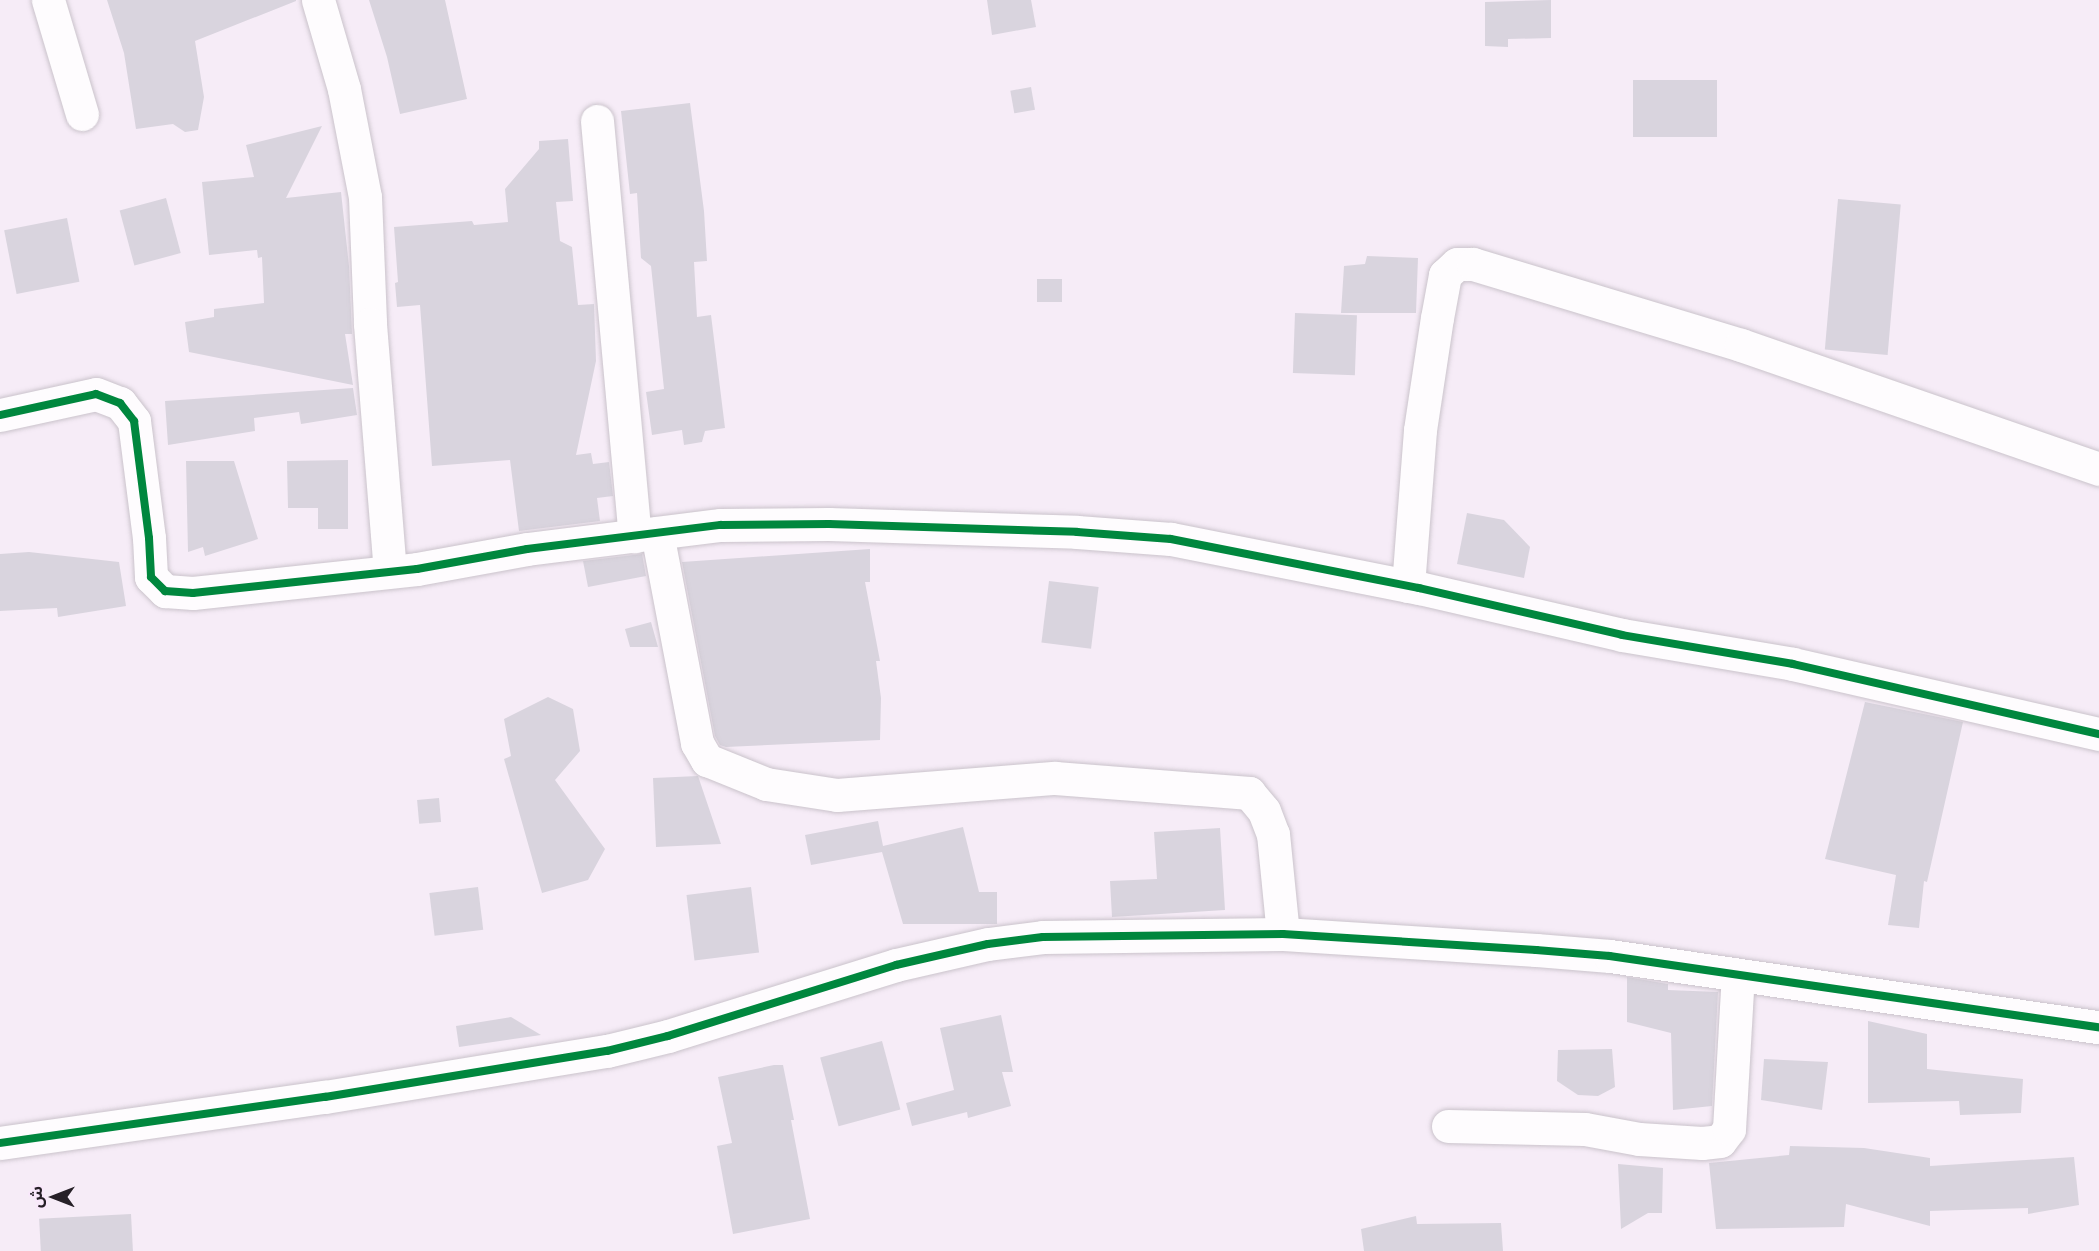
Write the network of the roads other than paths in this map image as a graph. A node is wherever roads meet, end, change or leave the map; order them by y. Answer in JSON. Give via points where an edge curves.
{"nodes":[{"id":1,"x":48,"y":0,"type":"edge"},
{"id":2,"x":318,"y":0,"type":"edge"},
{"id":3,"x":82,"y":114,"type":"dead end"},
{"id":4,"x":597,"y":121,"type":"dead end"},
{"id":5,"x":0,"y":415,"type":"edge"},
{"id":6,"x":2099,"y":470,"type":"edge"},
{"id":7,"x":646,"y":534,"type":"junction"},
{"id":8,"x":390,"y":572,"type":"junction"},
{"id":9,"x":1408,"y":586,"type":"junction"},
{"id":10,"x":2099,"y":734,"type":"edge"},
{"id":11,"x":1283,"y":934,"type":"junction"},
{"id":12,"x":1737,"y":975,"type":"junction"},
{"id":13,"x":2099,"y":1027,"type":"edge"},
{"id":14,"x":1448,"y":1126,"type":"dead end"},
{"id":15,"x":0,"y":1143,"type":"edge"}],
"edges":[{"from":1,"to":3,"type":"street"},
{"from":2,"to":8,"type":"street","via":[[345,89],[365,197],[370,324]]},
{"from":4,"to":7,"type":"street"},
{"from":5,"to":8,"type":"street","via":[[96,394],[120,403],[134,421],[151,577],[165,591],[193,593]]},
{"from":6,"to":9,"type":"street","via":[[1741,345],[1473,264],[1457,264],[1445,275],[1437,318],[1420,430]]},
{"from":7,"to":8,"type":"street"},
{"from":7,"to":9,"type":"street","via":[[722,525],[829,524],[1089,533],[1171,539]]},
{"from":7,"to":11,"type":"street","via":[[697,743],[707,760],[766,784],[837,795],[1055,778],[1249,793],[1264,810],[1273,834]]},
{"from":9,"to":10,"type":"street","via":[[1622,635],[1793,664]]},
{"from":11,"to":12,"type":"street","via":[[1589,954]]},
{"from":11,"to":15,"type":"street","via":[[1042,937],[988,944],[896,965],[608,1051],[313,1099]]},
{"from":12,"to":13,"type":"street"},
{"from":12,"to":14,"type":"street","via":[[1729,1129],[1720,1141],[1639,1139],[1585,1129]]}]}
